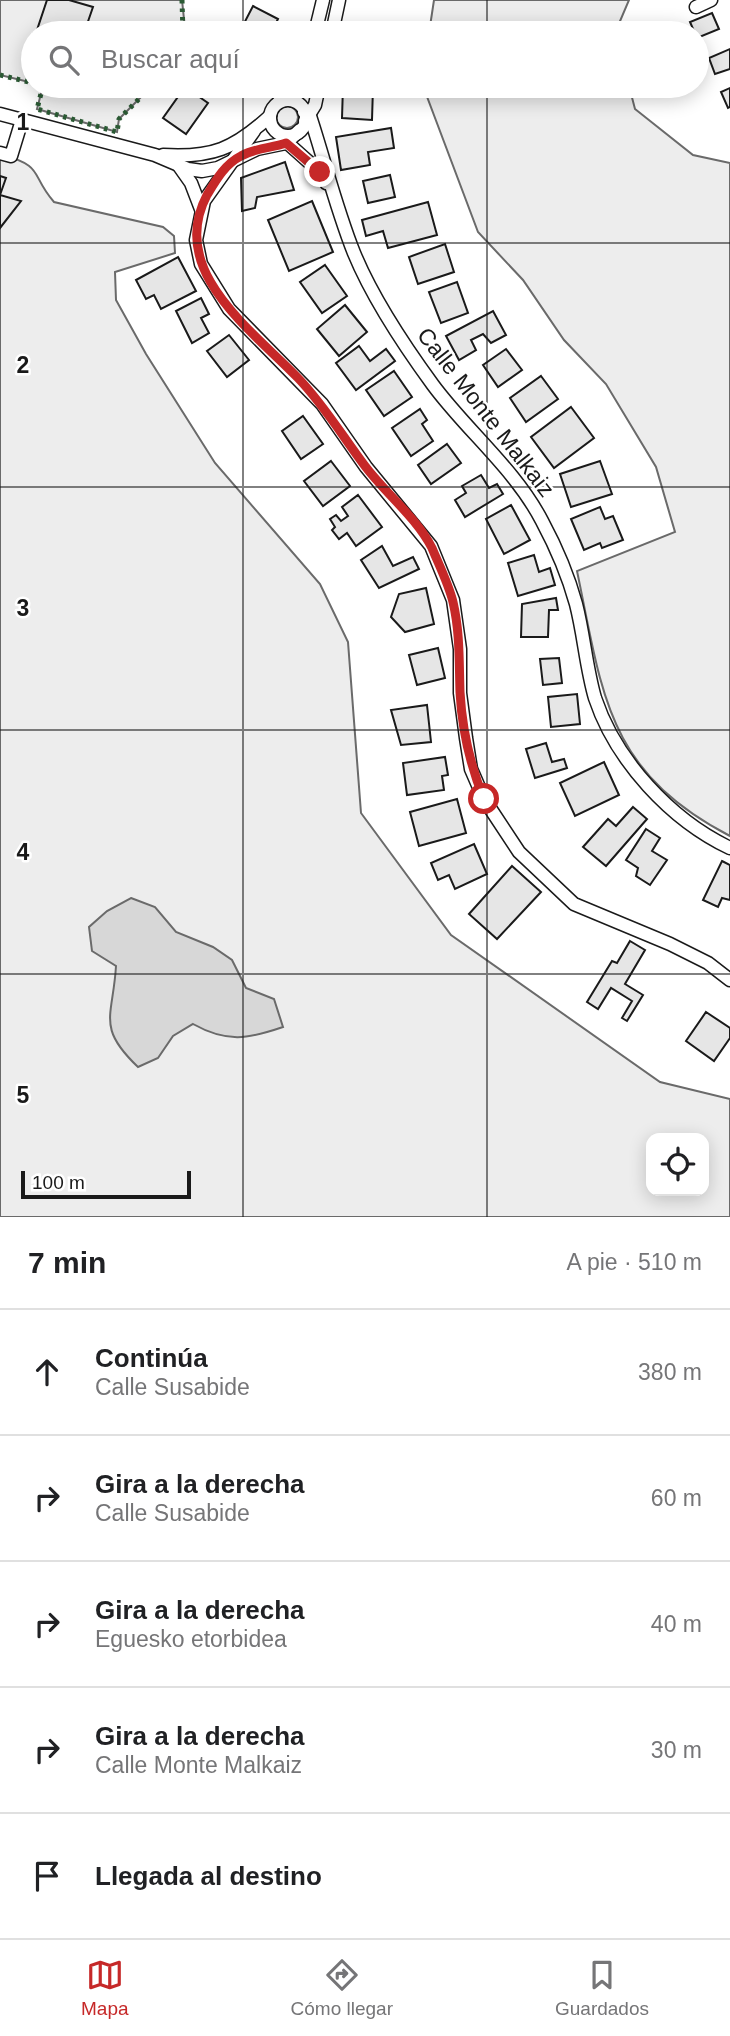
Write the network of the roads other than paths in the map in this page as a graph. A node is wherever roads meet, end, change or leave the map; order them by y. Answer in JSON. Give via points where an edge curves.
{"nodes":[{"id":1,"x":323,"y":0,"type":"edge"},
{"id":2,"x":339,"y":0,"type":"edge"},
{"id":3,"x":711,"y":0,"type":"edge"},
{"id":4,"x":696,"y":7,"type":"dead end"},
{"id":5,"x":318,"y":21,"type":"edge"},
{"id":6,"x":335,"y":21,"type":"edge"},
{"id":7,"x":282,"y":98,"type":"edge"},
{"id":8,"x":314,"y":98,"type":"edge"},
{"id":9,"x":279,"y":102,"type":"junction"},
{"id":10,"x":0,"y":114,"type":"edge"},
{"id":11,"x":270,"y":116,"type":"junction"},
{"id":12,"x":22,"y":120,"type":"junction"},
{"id":13,"x":305,"y":120,"type":"junction"},
{"id":14,"x":274,"y":130,"type":"junction"},
{"id":15,"x":254,"y":131,"type":"junction"},
{"id":16,"x":286,"y":143,"type":"junction"},
{"id":17,"x":0,"y":153,"type":"edge"},
{"id":18,"x":155,"y":155,"type":"junction"},
{"id":19,"x":228,"y":164,"type":"junction"},
{"id":20,"x":179,"y":166,"type":"junction"},
{"id":21,"x":335,"y":202,"type":"junction"},
{"id":22,"x":201,"y":209,"type":"junction"},
{"id":23,"x":730,"y":848,"type":"edge"},
{"id":24,"x":730,"y":980,"type":"edge"}],
"edges":[{"from":1,"to":5,"type":"street"},
{"from":2,"to":6,"type":"street"},
{"from":3,"to":4,"type":"street"},
{"from":7,"to":9,"type":"street"},
{"from":8,"to":13,"type":"street"},
{"from":9,"to":11,"type":"street"},
{"from":9,"to":13,"type":"street","via":[[294,101]]},
{"from":10,"to":12,"type":"street"},
{"from":11,"to":14,"type":"street"},
{"from":11,"to":15,"type":"street"},
{"from":12,"to":17,"type":"street","via":[[11,156]]},
{"from":12,"to":18,"type":"street"},
{"from":13,"to":14,"type":"street","via":[[290,136]]},
{"from":13,"to":16,"type":"street"},
{"from":13,"to":21,"type":"street","name":"Calle Monte Malkaiz"},
{"from":14,"to":16,"type":"street","name":"Calle Monte Malkaiz"},
{"from":15,"to":18,"type":"street","via":[[206,155]]},
{"from":15,"to":19,"type":"street"},
{"from":16,"to":19,"type":"street","via":[[249,152]]},
{"from":16,"to":21,"type":"street","name":"Calle Monte Malkaiz","via":[[320,172]]},
{"from":18,"to":20,"type":"street"},
{"from":19,"to":20,"type":"street","via":[[202,170]]},
{"from":19,"to":22,"type":"street"},
{"from":20,"to":22,"type":"street"},
{"from":21,"to":23,"type":"street","name":"Calle Monte Malkaiz","via":[[378,302],[434,386],[515,480],[541,518],[562,561],[596,699],[615,740],[640,777],[675,811],[705,836]]},
{"from":22,"to":24,"type":"street","via":[[198,252],[229,309],[322,404],[431,546],[453,600],[471,769],[500,826],[519,852],[574,904],[670,944]]}]}
